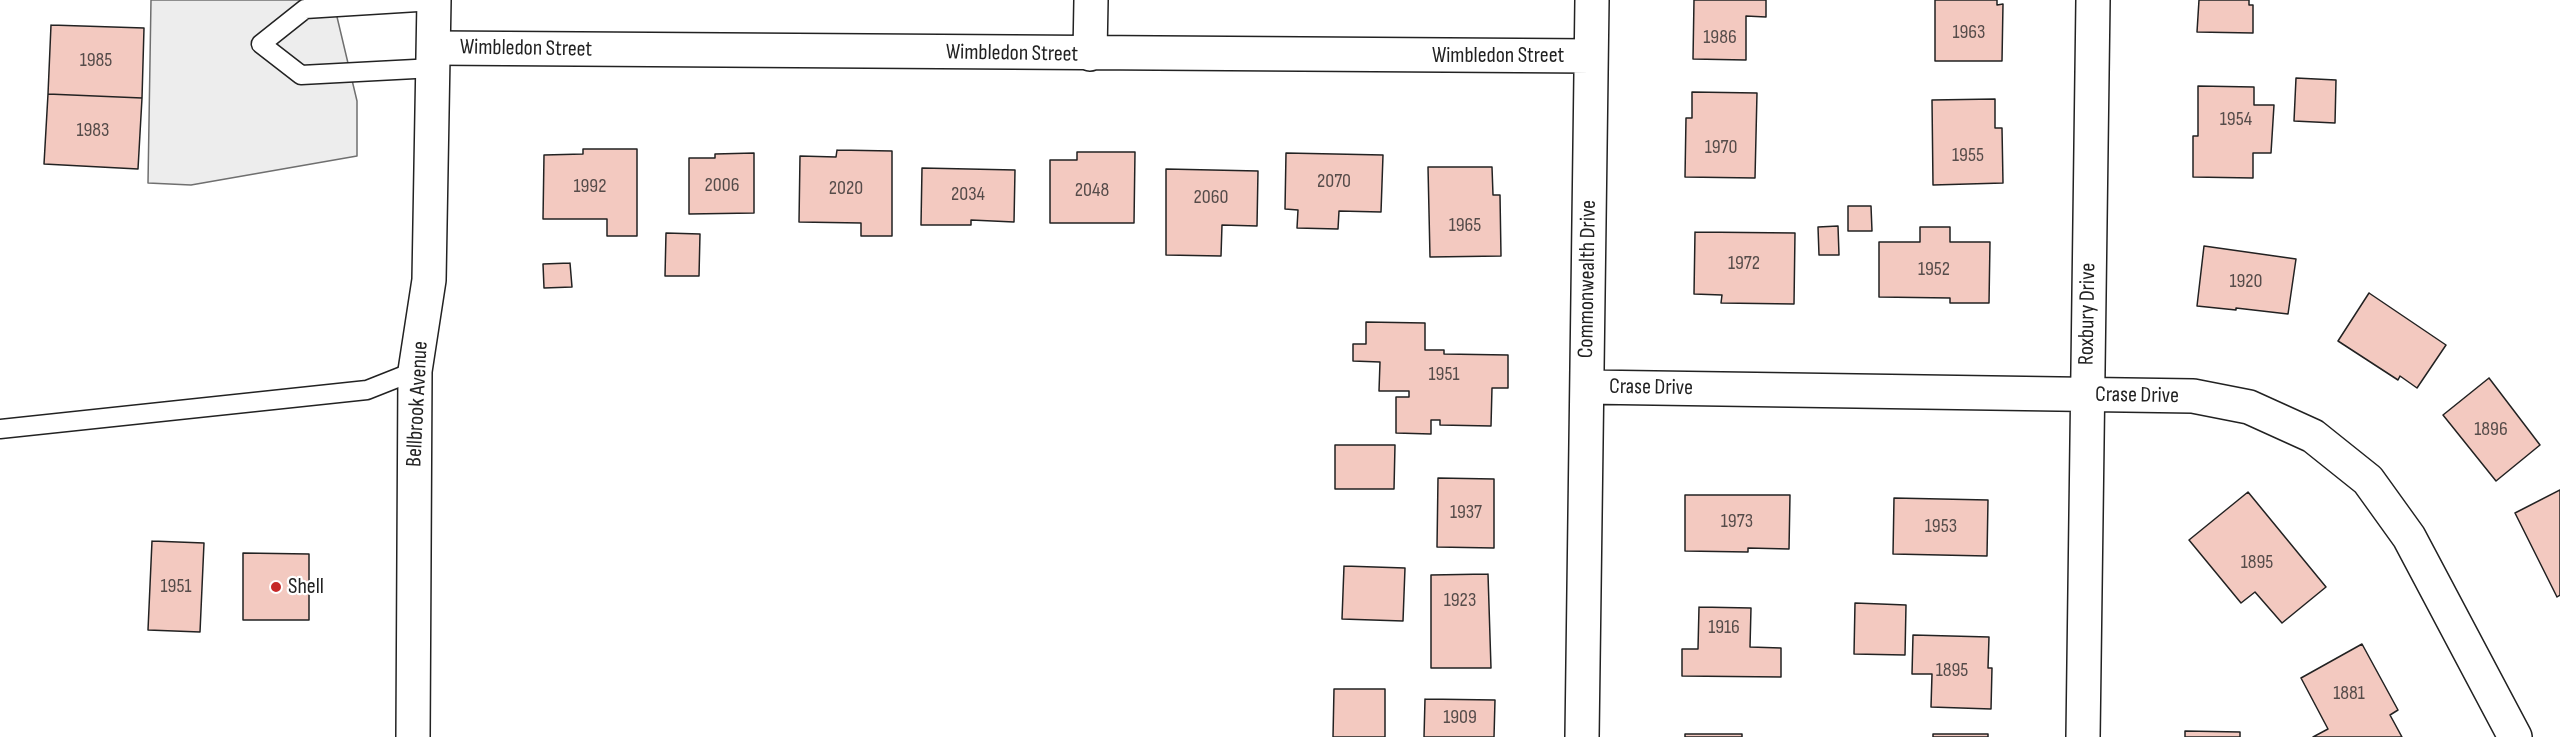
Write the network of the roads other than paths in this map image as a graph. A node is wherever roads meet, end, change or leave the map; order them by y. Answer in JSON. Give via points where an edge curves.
{"nodes":[{"id":1,"x":434,"y":0,"type":"edge"},
{"id":2,"x":1091,"y":0,"type":"edge"},
{"id":3,"x":1592,"y":0,"type":"edge"},
{"id":4,"x":2093,"y":0,"type":"edge"},
{"id":5,"x":1090,"y":54,"type":"junction"},
{"id":6,"x":1591,"y":56,"type":"junction"},
{"id":7,"x":434,"y":58,"type":"junction"},
{"id":8,"x":415,"y":370,"type":"junction"},
{"id":9,"x":1587,"y":387,"type":"junction"},
{"id":10,"x":2086,"y":395,"type":"junction"},
{"id":11,"x":0,"y":429,"type":"edge"},
{"id":12,"x":413,"y":737,"type":"edge"},
{"id":13,"x":1582,"y":737,"type":"edge"},
{"id":14,"x":2083,"y":737,"type":"edge"},
{"id":15,"x":2515,"y":737,"type":"edge"}],
"edges":[{"from":1,"to":7,"type":"street","name":"Bellbrook Avenue"},
{"from":1,"to":7,"type":"lane","via":[[305,9],[261,44],[301,75]]},
{"from":2,"to":5,"type":"street"},
{"from":3,"to":6,"type":"street","name":"Commonwealth Drive"},
{"from":4,"to":10,"type":"street","name":"Roxbury Drive"},
{"from":5,"to":6,"type":"street","name":"Wimbledon Street"},
{"from":5,"to":7,"type":"street","name":"Wimbledon Street"},
{"from":6,"to":9,"type":"street","name":"Commonwealth Drive"},
{"from":7,"to":8,"type":"street","name":"Bellbrook Avenue","via":[[429,280]]},
{"from":8,"to":11,"type":"lane","via":[[367,390]]},
{"from":8,"to":12,"type":"street","name":"Bellbrook Avenue"},
{"from":9,"to":10,"type":"street","name":"Crase Drive"},
{"from":9,"to":13,"type":"street","name":"Commonwealth Drive"},
{"from":10,"to":14,"type":"street","name":"Roxbury Drive"},
{"from":10,"to":15,"type":"street","name":"Crase Drive","via":[[2193,396],[2249,407],[2313,436],[2368,480],[2409,537]]}]}
